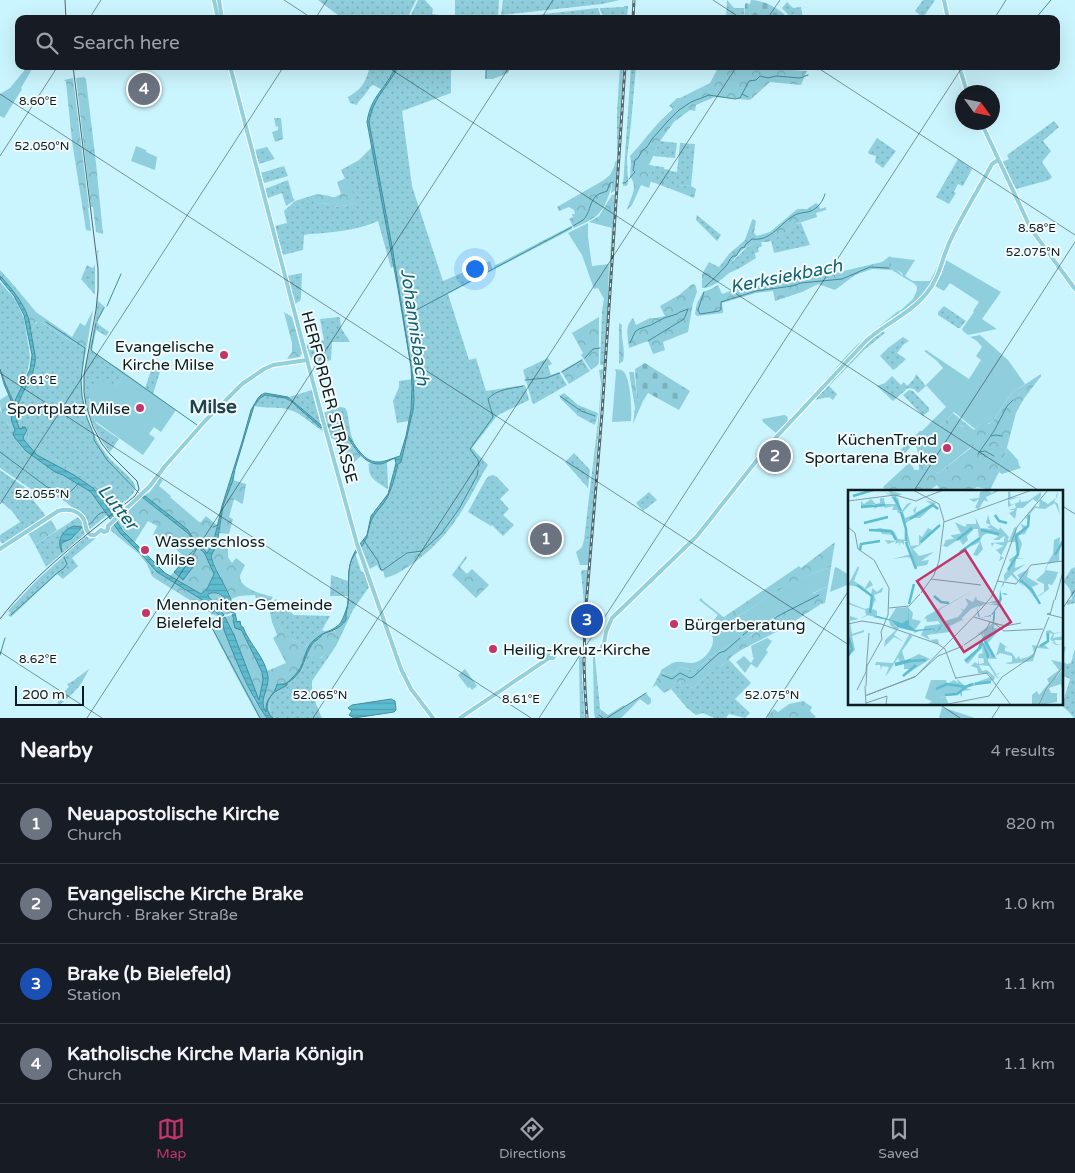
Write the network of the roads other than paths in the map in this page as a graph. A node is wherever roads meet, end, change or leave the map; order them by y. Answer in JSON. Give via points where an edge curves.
{"nodes":[{"id":1,"x":214,"y":0,"type":"edge"},
{"id":2,"x":219,"y":0,"type":"edge"},
{"id":3,"x":944,"y":0,"type":"edge"},
{"id":4,"x":217,"y":15,"type":"edge"},
{"id":5,"x":221,"y":15,"type":"edge"},
{"id":6,"x":947,"y":15,"type":"edge"},
{"id":7,"x":231,"y":70,"type":"edge"},
{"id":8,"x":960,"y":70,"type":"edge"},
{"id":9,"x":966,"y":85,"type":"edge"},
{"id":10,"x":985,"y":130,"type":"edge"},
{"id":11,"x":998,"y":160,"type":"junction"},
{"id":12,"x":1075,"y":289,"type":"edge"},
{"id":13,"x":307,"y":360,"type":"junction"},
{"id":14,"x":105,"y":525,"type":"junction"},
{"id":15,"x":101,"y":530,"type":"junction"},
{"id":16,"x":0,"y":548,"type":"edge"},
{"id":17,"x":433,"y":718,"type":"edge"},
{"id":18,"x":460,"y":718,"type":"edge"}],
"edges":[{"from":1,"to":4,"type":"main road"},
{"from":2,"to":5,"type":"main road"},
{"from":3,"to":6,"type":"main road"},
{"from":7,"to":13,"type":"main road","name":"HERFORDER STRASSE"},
{"from":8,"to":9,"type":"main road"},
{"from":10,"to":11,"type":"main road"},
{"from":11,"to":12,"type":"main road","via":[[1034,234]]},
{"from":11,"to":18,"type":"main road","via":[[992,164],[955,231],[939,273],[926,294],[866,342],[773,440],[698,535],[613,616],[598,652],[581,653],[566,649],[548,652],[549,658]]},
{"from":13,"to":14,"type":"main road","via":[[273,365],[242,384],[204,421],[143,493]]},
{"from":13,"to":17,"type":"main road","name":"HERFORDER STRASSE","via":[[357,544],[401,669],[411,689]]},
{"from":14,"to":15,"type":"main road"},
{"from":14,"to":15,"type":"main road","via":[[107,531]]},
{"from":15,"to":16,"type":"main road","via":[[90,535],[80,514],[64,509]]}]}
